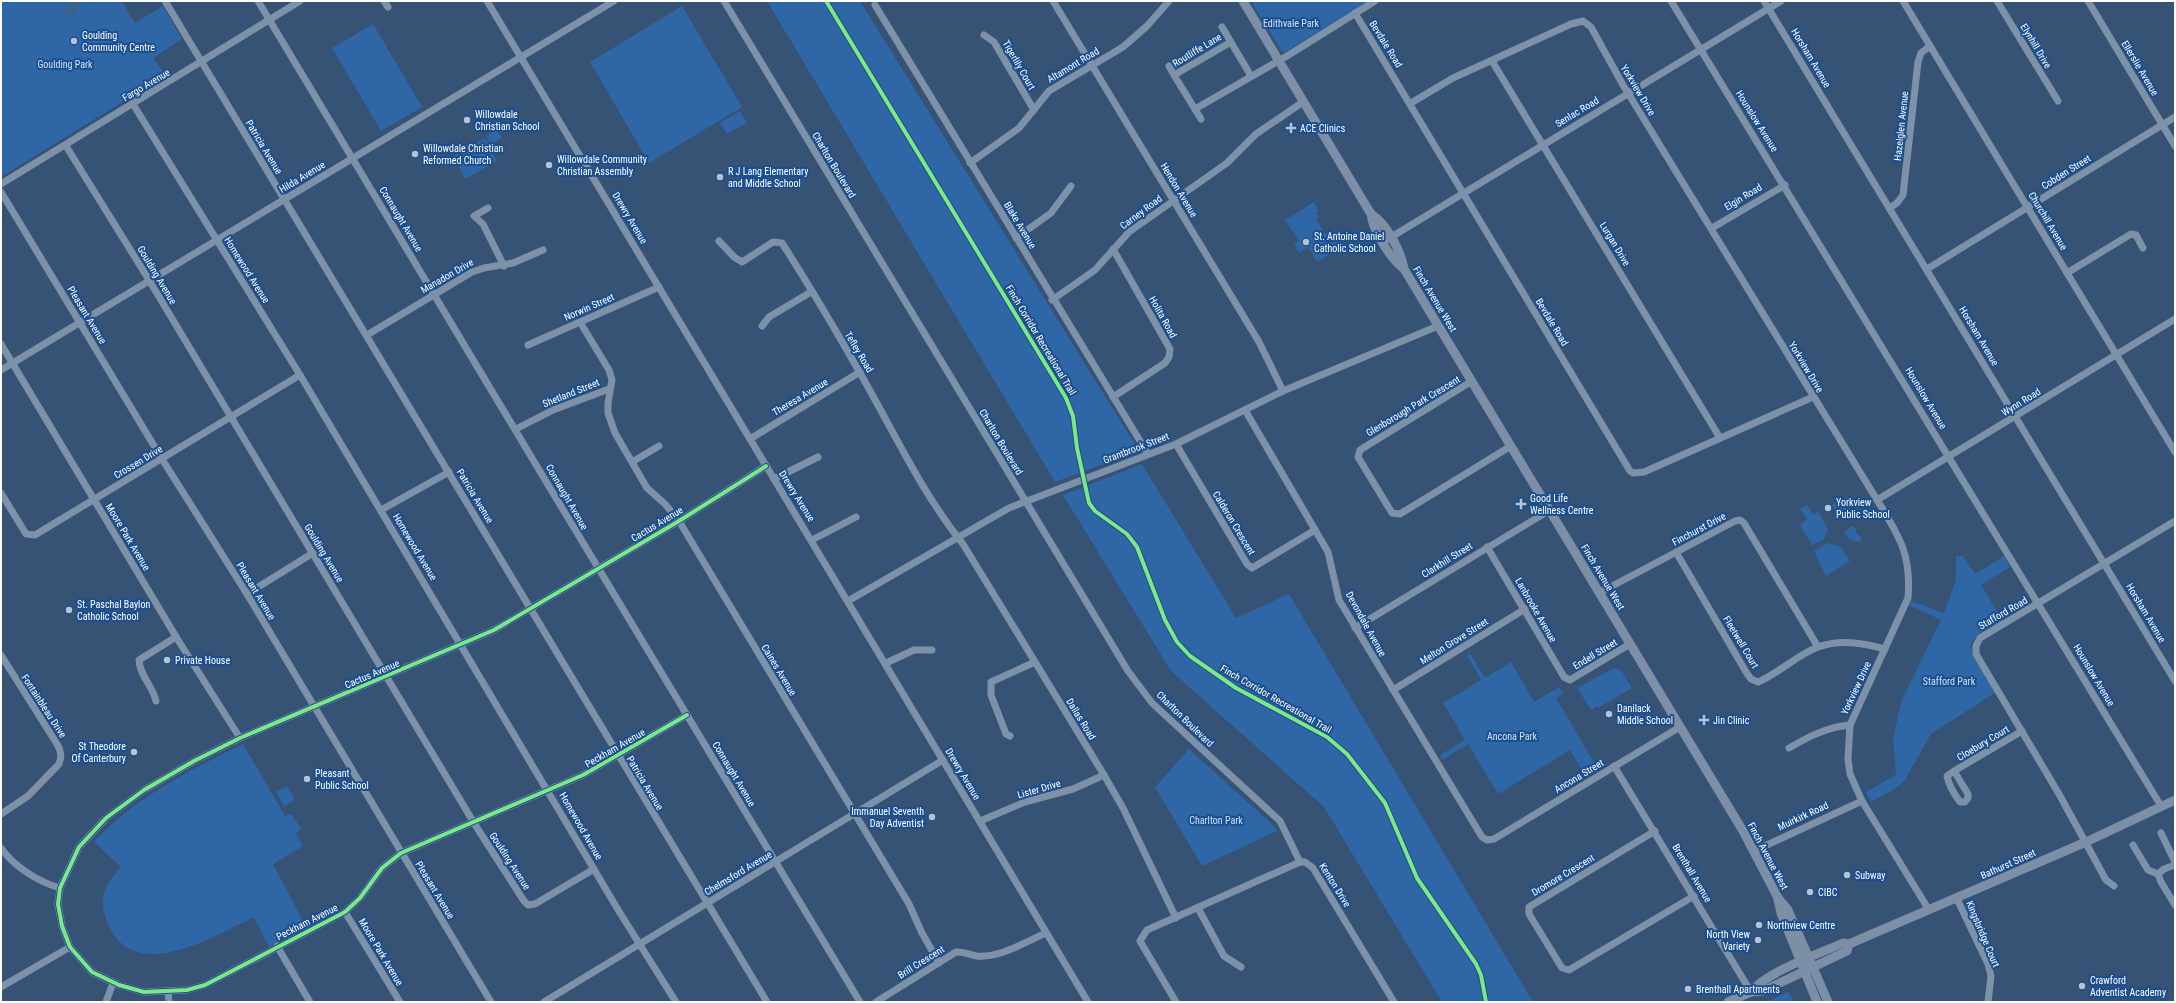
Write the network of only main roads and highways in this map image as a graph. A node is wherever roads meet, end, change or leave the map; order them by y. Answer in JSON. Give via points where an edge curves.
{"nodes":[{"id":1,"x":1243,"y":1,"type":"edge"},
{"id":2,"x":2175,"y":800,"type":"edge"},
{"id":3,"x":1807,"y":965,"type":"junction"},
{"id":4,"x":1728,"y":1002,"type":"edge"},
{"id":5,"x":1818,"y":1002,"type":"edge"},
{"id":6,"x":1828,"y":1002,"type":"edge"}],
"edges":[{"from":1,"to":3,"type":"main road","name":"Finch Avenue West","via":[[1371,214],[1372,222],[1387,240],[1394,261],[1404,269],[1754,851],[1778,898],[1788,910]]},
{"from":2,"to":3,"type":"main road","name":"Bathurst Street","via":[[1957,899],[1849,944],[1843,943]]},
{"from":3,"to":4,"type":"main road","name":"Bathurst Street","via":[[1758,983],[1751,992]]},
{"from":3,"to":5,"type":"main road","name":"Finch Avenue West"},
{"from":3,"to":6,"type":"main road","name":"Finch Avenue West"}]}
